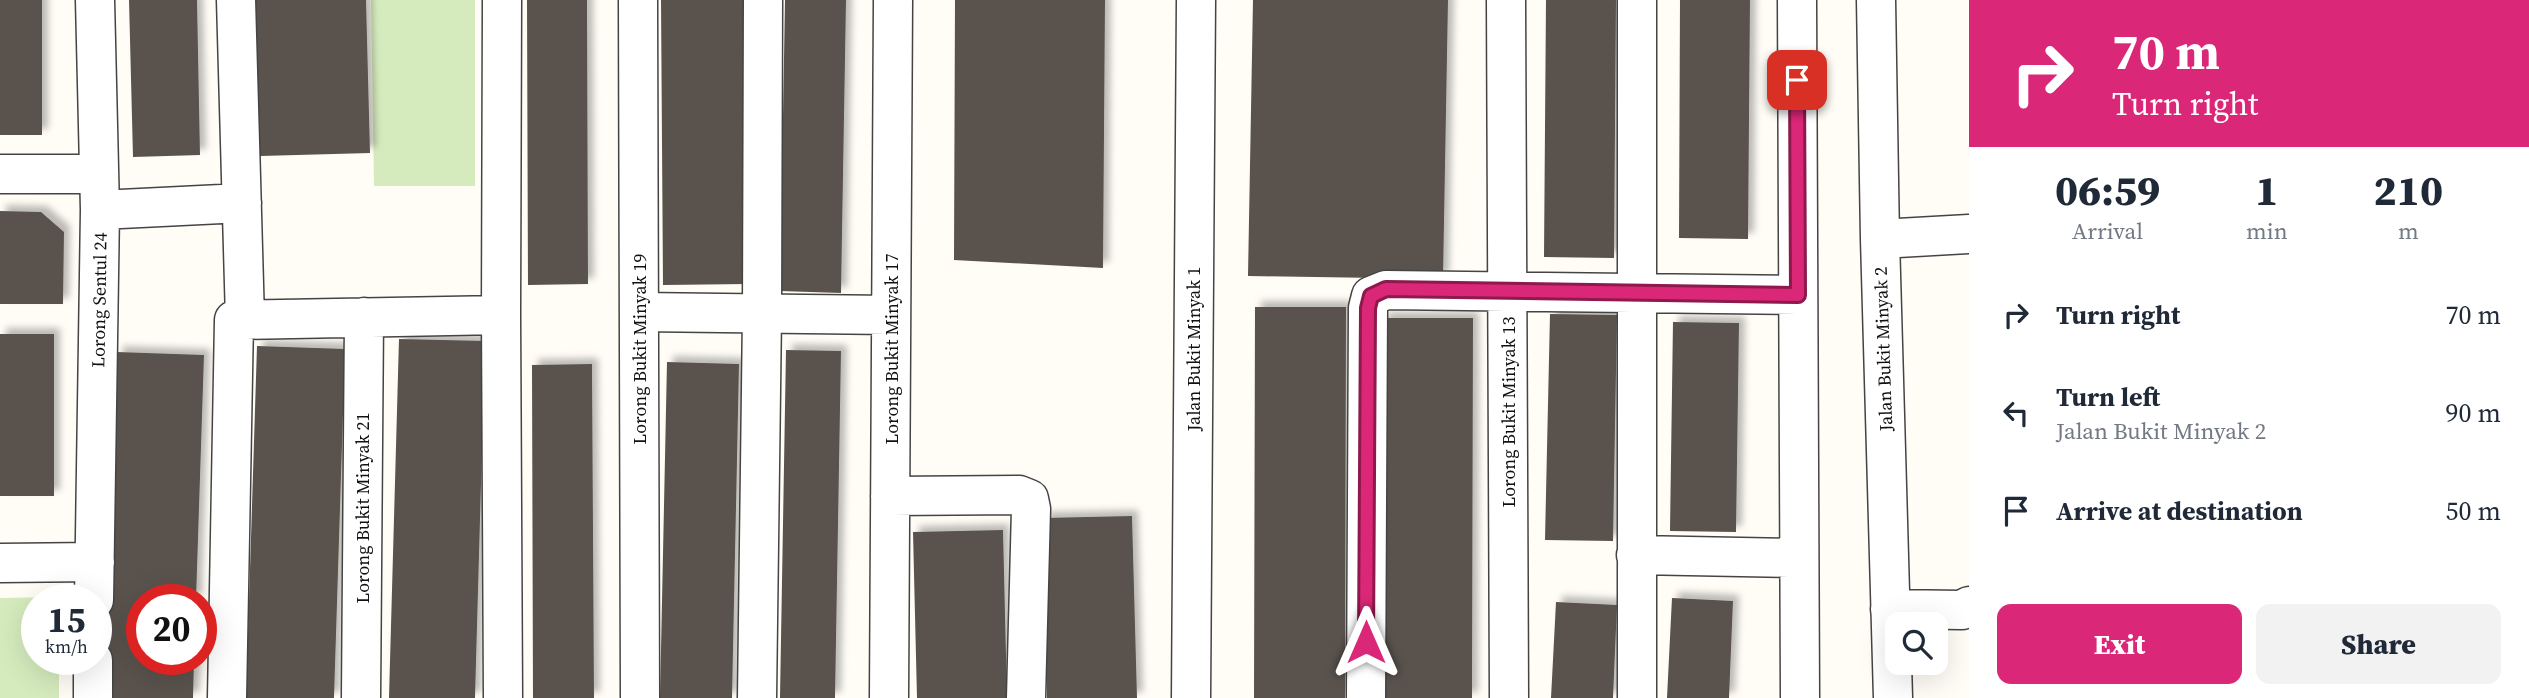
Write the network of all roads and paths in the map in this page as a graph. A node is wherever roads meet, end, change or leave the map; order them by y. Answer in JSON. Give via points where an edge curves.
{"nodes":[{"id":1,"x":95,"y":0,"type":"edge"},
{"id":2,"x":236,"y":0,"type":"edge"},
{"id":3,"x":502,"y":0,"type":"edge"},
{"id":4,"x":638,"y":0,"type":"edge"},
{"id":5,"x":763,"y":0,"type":"edge"},
{"id":6,"x":893,"y":0,"type":"edge"},
{"id":7,"x":1196,"y":0,"type":"edge"},
{"id":8,"x":1506,"y":0,"type":"edge"},
{"id":9,"x":1637,"y":0,"type":"edge"},
{"id":10,"x":1797,"y":0,"type":"edge"},
{"id":11,"x":1876,"y":0,"type":"edge"},
{"id":12,"x":0,"y":174,"type":"edge"},
{"id":13,"x":100,"y":192,"type":"junction"},
{"id":14,"x":242,"y":203,"type":"junction"},
{"id":15,"x":1969,"y":234,"type":"edge"},
{"id":16,"x":1880,"y":239,"type":"junction"},
{"id":17,"x":1507,"y":291,"type":"junction"},
{"id":18,"x":1636,"y":293,"type":"junction"},
{"id":19,"x":1798,"y":295,"type":"junction"},
{"id":20,"x":639,"y":312,"type":"junction"},
{"id":21,"x":762,"y":313,"type":"junction"},
{"id":22,"x":501,"y":315,"type":"junction"},
{"id":23,"x":891,"y":315,"type":"junction"},
{"id":24,"x":364,"y":317,"type":"junction"},
{"id":25,"x":245,"y":320,"type":"junction"},
{"id":26,"x":890,"y":495,"type":"junction"},
{"id":27,"x":1636,"y":555,"type":"junction"},
{"id":28,"x":1799,"y":558,"type":"junction"},
{"id":29,"x":95,"y":562,"type":"junction"},
{"id":30,"x":0,"y":563,"type":"edge"},
{"id":31,"x":94,"y":584,"type":"edge"},
{"id":32,"x":1969,"y":606,"type":"edge"},
{"id":33,"x":1890,"y":609,"type":"junction"},
{"id":34,"x":93,"y":675,"type":"edge"},
{"id":35,"x":93,"y":698,"type":"edge"},
{"id":36,"x":227,"y":698,"type":"edge"},
{"id":37,"x":361,"y":698,"type":"edge"},
{"id":38,"x":503,"y":698,"type":"edge"},
{"id":39,"x":640,"y":698,"type":"edge"},
{"id":40,"x":757,"y":698,"type":"edge"},
{"id":41,"x":890,"y":698,"type":"edge"},
{"id":42,"x":1026,"y":698,"type":"edge"},
{"id":43,"x":1191,"y":698,"type":"edge"},
{"id":44,"x":1366,"y":698,"type":"edge"},
{"id":45,"x":1509,"y":698,"type":"edge"},
{"id":46,"x":1637,"y":698,"type":"edge"},
{"id":47,"x":1800,"y":698,"type":"edge"},
{"id":48,"x":1893,"y":698,"type":"edge"}],
"edges":[{"from":1,"to":13,"type":"street","name":"Lorong Sentul 24"},
{"from":2,"to":14,"type":"street"},
{"from":3,"to":22,"type":"street"},
{"from":4,"to":20,"type":"street","name":"Lorong Bukit Minyak 19"},
{"from":5,"to":21,"type":"street"},
{"from":6,"to":23,"type":"street","name":"Lorong Bukit Minyak 17"},
{"from":7,"to":43,"type":"street","name":"Jalan Bukit Minyak 1"},
{"from":8,"to":17,"type":"street","name":"Lorong Bukit Minyak 13"},
{"from":9,"to":18,"type":"street"},
{"from":10,"to":19,"type":"street"},
{"from":11,"to":16,"type":"street","name":"Jalan Bukit Minyak 2"},
{"from":12,"to":13,"type":"street"},
{"from":13,"to":14,"type":"street"},
{"from":13,"to":29,"type":"street","name":"Lorong Sentul 24"},
{"from":14,"to":25,"type":"street"},
{"from":15,"to":16,"type":"street"},
{"from":16,"to":33,"type":"street","name":"Jalan Bukit Minyak 2"},
{"from":17,"to":18,"type":"street"},
{"from":17,"to":44,"type":"street","via":[[1386,289],[1371,296]]},
{"from":17,"to":45,"type":"street","name":"Lorong Bukit Minyak 13"},
{"from":18,"to":19,"type":"street"},
{"from":18,"to":27,"type":"street"},
{"from":19,"to":28,"type":"street"},
{"from":20,"to":21,"type":"street"},
{"from":20,"to":39,"type":"street","name":"Lorong Bukit Minyak 19"},
{"from":21,"to":23,"type":"street"},
{"from":21,"to":40,"type":"street"},
{"from":22,"to":24,"type":"street"},
{"from":22,"to":38,"type":"street"},
{"from":23,"to":26,"type":"street","name":"Lorong Bukit Minyak 17"},
{"from":24,"to":25,"type":"street"},
{"from":24,"to":37,"type":"street","name":"Lorong Bukit Minyak 21"},
{"from":25,"to":36,"type":"street","via":[[234,320]]},
{"from":26,"to":41,"type":"street","name":"Lorong Bukit Minyak 17"},
{"from":26,"to":42,"type":"street","via":[[1019,495],[1028,499]]},
{"from":27,"to":28,"type":"street"},
{"from":27,"to":46,"type":"street"},
{"from":28,"to":47,"type":"street"},
{"from":29,"to":30,"type":"street"},
{"from":29,"to":31,"type":"street","name":"Lorong Sentul 24"},
{"from":32,"to":33,"type":"street","via":[[1962,610]]},
{"from":33,"to":48,"type":"street","name":"Jalan Bukit Minyak 2"},
{"from":34,"to":35,"type":"street"}]}
